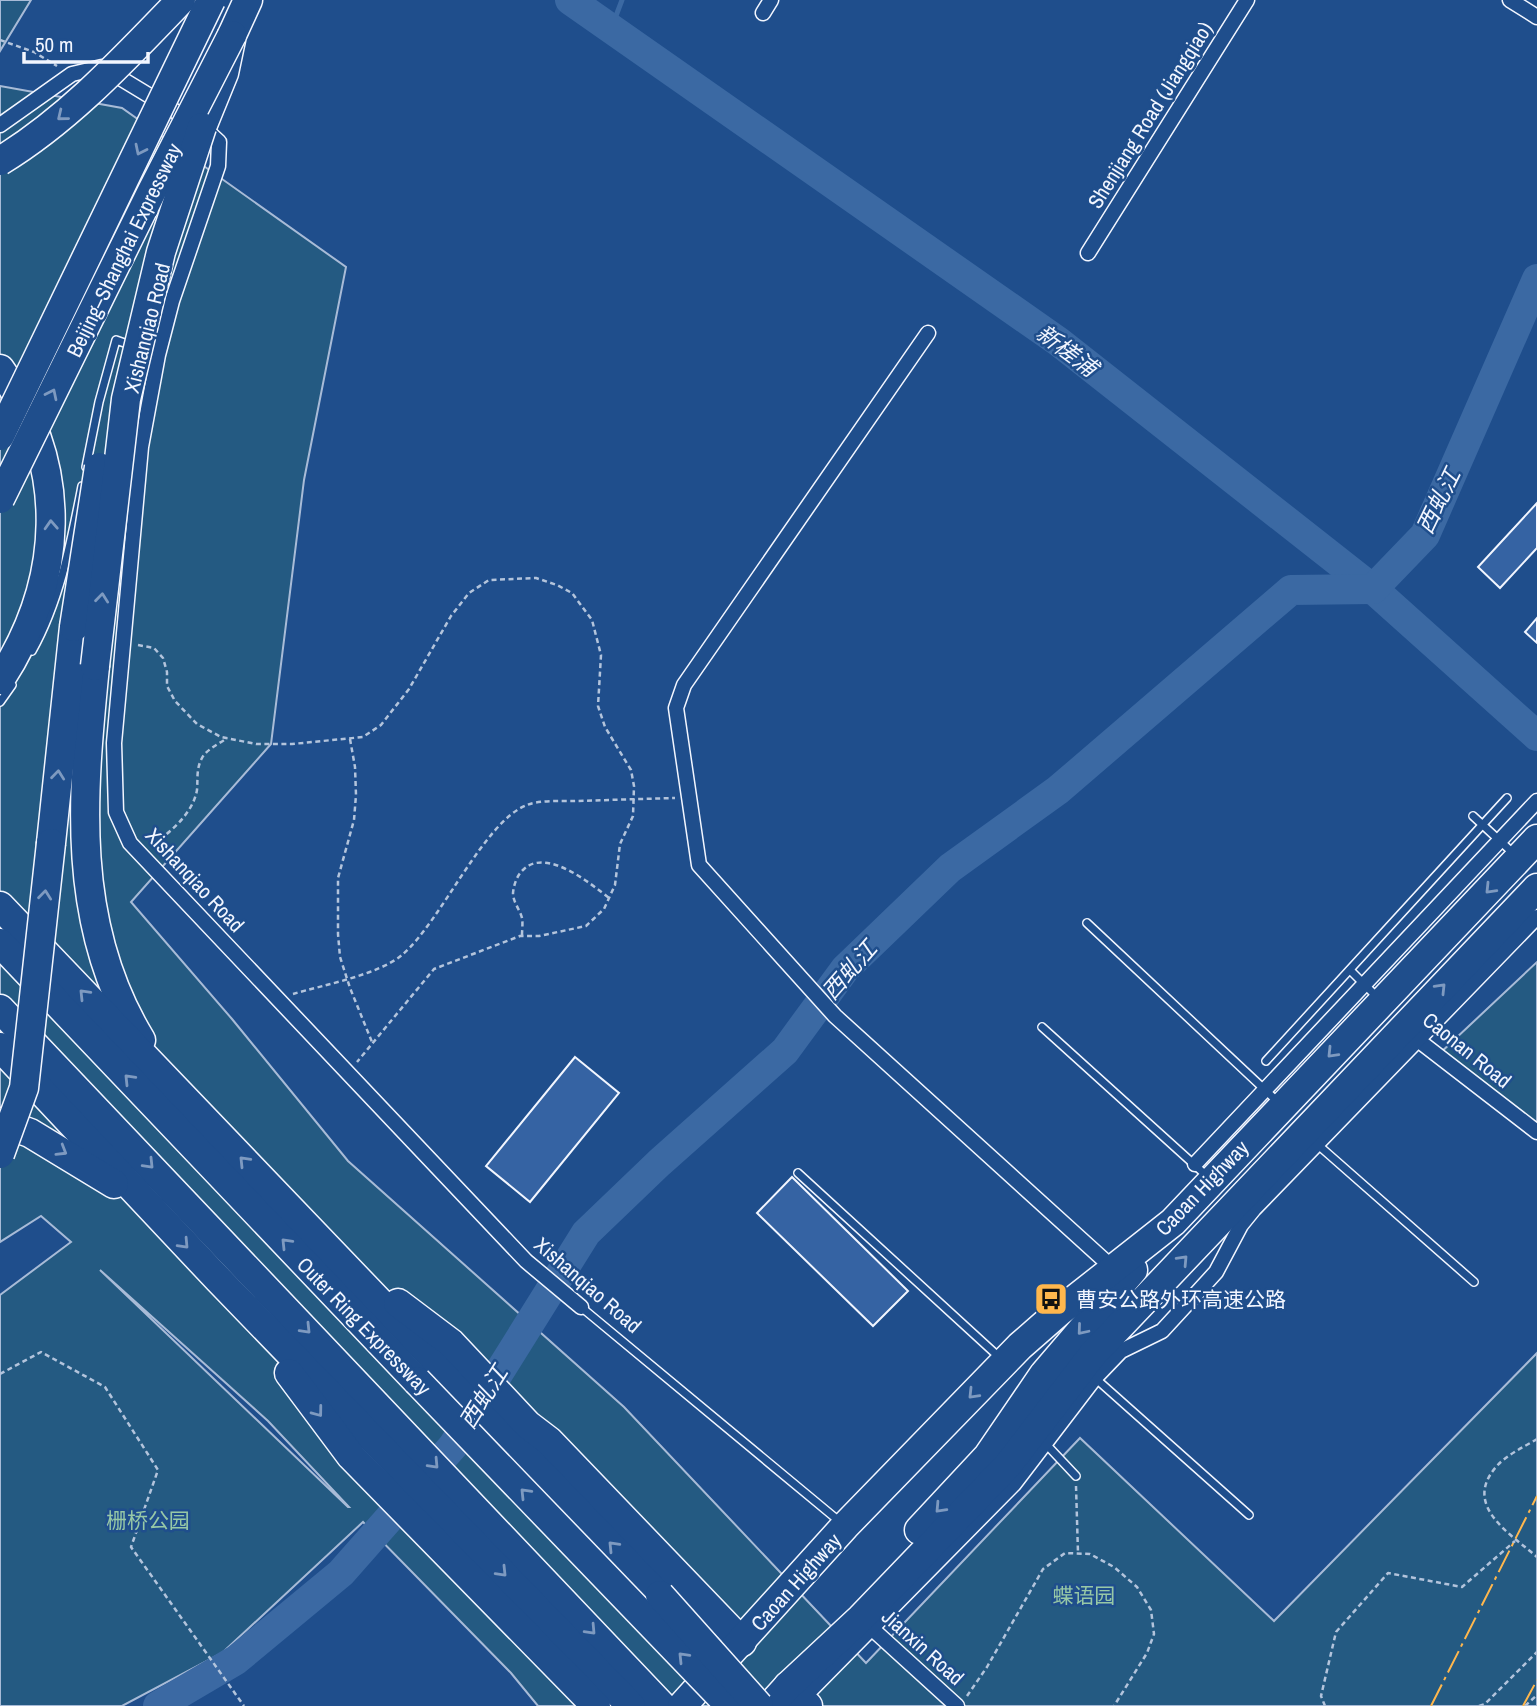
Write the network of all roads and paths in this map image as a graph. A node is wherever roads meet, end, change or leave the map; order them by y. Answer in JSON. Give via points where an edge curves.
{"nodes":[{"id":1,"x":181,"y":0,"type":"edge"},
{"id":2,"x":211,"y":0,"type":"edge"},
{"id":3,"x":248,"y":0,"type":"edge"},
{"id":4,"x":1247,"y":0,"type":"edge"},
{"id":5,"x":1510,"y":0,"type":"edge"},
{"id":6,"x":1537,"y":17,"type":"edge"},
{"id":7,"x":232,"y":35,"type":"junction"},
{"id":8,"x":0,"y":40,"type":"edge"},
{"id":9,"x":72,"y":74,"type":"junction"},
{"id":10,"x":0,"y":125,"type":"edge"},
{"id":11,"x":202,"y":127,"type":"junction"},
{"id":12,"x":0,"y":162,"type":"edge"},
{"id":13,"x":1088,"y":253,"type":"dead end"},
{"id":14,"x":928,"y":334,"type":"dead end"},
{"id":15,"x":158,"y":355,"type":"junction"},
{"id":16,"x":0,"y":369,"type":"edge"},
{"id":17,"x":0,"y":436,"type":"edge"},
{"id":18,"x":85,"y":470,"type":"dead end"},
{"id":19,"x":83,"y":483,"type":"dead end"},
{"id":20,"x":0,"y":499,"type":"edge"},
{"id":21,"x":123,"y":641,"type":"junction"},
{"id":22,"x":28,"y":658,"type":"dead end"},
{"id":23,"x":7,"y":681,"type":"edge"},
{"id":24,"x":0,"y":702,"type":"edge"},
{"id":25,"x":228,"y":738,"type":"junction"},
{"id":26,"x":350,"y":739,"type":"junction"},
{"id":27,"x":689,"y":797,"type":"junction"},
{"id":28,"x":1507,"y":798,"type":"dead end"},
{"id":29,"x":634,"y":799,"type":"junction"},
{"id":30,"x":1535,"y":803,"type":"edge"},
{"id":31,"x":1473,"y":816,"type":"dead end"},
{"id":32,"x":1484,"y":825,"type":"junction"},
{"id":33,"x":1518,"y":846,"type":"edge"},
{"id":34,"x":139,"y":852,"type":"junction"},
{"id":35,"x":1537,"y":888,"type":"edge"},
{"id":36,"x":610,"y":898,"type":"junction"},
{"id":37,"x":0,"y":906,"type":"edge"},
{"id":38,"x":1537,"y":917,"type":"edge"},
{"id":39,"x":1087,"y":923,"type":"dead end"},
{"id":40,"x":522,"y":936,"type":"junction"},
{"id":41,"x":0,"y":943,"type":"edge"},
{"id":42,"x":1350,"y":970,"type":"junction"},
{"id":43,"x":346,"y":978,"type":"junction"},
{"id":44,"x":1373,"y":993,"type":"junction"},
{"id":45,"x":277,"y":998,"type":"junction"},
{"id":46,"x":0,"y":1009,"type":"edge"},
{"id":47,"x":1042,"y":1027,"type":"dead end"},
{"id":48,"x":1411,"y":1034,"type":"junction"},
{"id":49,"x":373,"y":1043,"type":"junction"},
{"id":50,"x":0,"y":1047,"type":"edge"},
{"id":51,"x":1266,"y":1061,"type":"dead end"},
{"id":52,"x":348,"y":1072,"type":"junction"},
{"id":53,"x":164,"y":1079,"type":"junction"},
{"id":54,"x":1273,"y":1098,"type":"junction"},
{"id":55,"x":0,"y":1122,"type":"edge"},
{"id":56,"x":1537,"y":1132,"type":"edge"},
{"id":57,"x":1311,"y":1138,"type":"junction"},
{"id":58,"x":0,"y":1154,"type":"edge"},
{"id":59,"x":797,"y":1172,"type":"dead end"},
{"id":60,"x":1203,"y":1172,"type":"junction"},
{"id":61,"x":151,"y":1209,"type":"junction"},
{"id":62,"x":1173,"y":1222,"type":"junction"},
{"id":63,"x":1115,"y":1270,"type":"junction"},
{"id":64,"x":218,"y":1279,"type":"junction"},
{"id":65,"x":1474,"y":1282,"type":"dead end"},
{"id":66,"x":580,"y":1307,"type":"joint"},
{"id":67,"x":434,"y":1362,"type":"junction"},
{"id":68,"x":1004,"y":1362,"type":"junction"},
{"id":69,"x":1089,"y":1373,"type":"junction"},
{"id":70,"x":0,"y":1374,"type":"edge"},
{"id":71,"x":379,"y":1425,"type":"junction"},
{"id":72,"x":1039,"y":1438,"type":"junction"},
{"id":73,"x":1537,"y":1439,"type":"edge"},
{"id":74,"x":1076,"y":1476,"type":"joint"},
{"id":75,"x":1249,"y":1515,"type":"dead end"},
{"id":76,"x":845,"y":1526,"type":"junction"},
{"id":77,"x":1515,"y":1541,"type":"dead end"},
{"id":78,"x":1077,"y":1553,"type":"junction"},
{"id":79,"x":1537,"y":1557,"type":"edge"},
{"id":80,"x":867,"y":1624,"type":"junction"},
{"id":81,"x":742,"y":1642,"type":"junction"},
{"id":82,"x":1537,"y":1652,"type":"edge"},
{"id":83,"x":1537,"y":1695,"type":"edge"},
{"id":84,"x":962,"y":1701,"type":"edge"},
{"id":85,"x":776,"y":1702,"type":"edge"},
{"id":86,"x":244,"y":1706,"type":"edge"},
{"id":87,"x":596,"y":1706,"type":"edge"},
{"id":88,"x":631,"y":1706,"type":"edge"},
{"id":89,"x":663,"y":1706,"type":"edge"},
{"id":90,"x":682,"y":1706,"type":"edge"},
{"id":91,"x":708,"y":1706,"type":"edge"},
{"id":92,"x":730,"y":1706,"type":"edge"},
{"id":93,"x":1114,"y":1706,"type":"edge"},
{"id":94,"x":1325,"y":1706,"type":"edge"},
{"id":95,"x":1479,"y":1706,"type":"edge"},
{"id":96,"x":1525,"y":1706,"type":"edge"}],
"edges":[{"from":1,"to":12,"type":"highway","one_way":true,"bridge":true,"via":[[104,80]]},
{"from":2,"to":17,"type":"highway","name":"Beijing–Shanghai Expressway","one_way":true,"bridge":true},
{"from":3,"to":7,"type":"highway","name":"Beijing–Shanghai Expressway"},
{"from":4,"to":13,"type":"street","name":"Shenjiang Road (Jiangqiao)"},
{"from":5,"to":6,"type":"street"},
{"from":7,"to":11,"type":"highway","bridge":true,"via":[[224,73]]},
{"from":20,"to":7,"type":"highway","name":"Beijing–Shanghai Expressway","one_way":true,"bridge":true},
{"from":8,"to":9,"type":"path","via":[[34,52]]},
{"from":9,"to":10,"type":"street","name":"Xishanqiao Road"},
{"from":9,"to":15,"type":"street","name":"Xishanqiao Road","via":[[102,67],[219,142],[218,166]]},
{"from":53,"to":11,"type":"highway","one_way":true,"bridge":true,"via":[[108,972],[86,876],[84,802],[96,652],[126,399],[161,252]]},
{"from":58,"to":11,"type":"highway","one_way":true,"bridge":true,"via":[[24,1088],[74,627],[98,473],[134,321]]},
{"from":14,"to":27,"type":"street","via":[[684,685],[676,708]]},
{"from":15,"to":18,"type":"lane","via":[[116,340]]},
{"from":15,"to":21,"type":"street","name":"Xishanqiao Road","via":[[141,447]]},
{"from":23,"to":16,"type":"highway","one_way":true,"bridge":true,"via":[[37,611],[51,540],[43,461],[19,395]]},
{"from":19,"to":22,"type":"lane","via":[[56,594]]},
{"from":21,"to":25,"type":"path","via":[[154,648],[163,658],[174,701],[197,724]]},
{"from":21,"to":34,"type":"street","name":"Xishanqiao Road","via":[[114,743],[116,812]]},
{"from":23,"to":24,"type":"lane"},
{"from":25,"to":26,"type":"path","via":[[256,744]]},
{"from":25,"to":34,"type":"path","via":[[201,760],[197,792],[180,822]]},
{"from":26,"to":29,"type":"path","via":[[363,737],[381,725],[469,593],[489,580],[536,578],[572,593],[592,620],[601,655],[597,706],[631,770]]},
{"from":26,"to":43,"type":"path","via":[[356,795],[337,902]]},
{"from":27,"to":29,"type":"path"},
{"from":27,"to":63,"type":"street","via":[[699,865],[811,991]]},
{"from":28,"to":32,"type":"lane"},
{"from":29,"to":36,"type":"path"},
{"from":29,"to":43,"type":"path","via":[[527,805],[493,834],[418,939],[400,957]]},
{"from":30,"to":33,"type":"street"},
{"from":31,"to":32,"type":"lane"},
{"from":32,"to":33,"type":"lane"},
{"from":32,"to":42,"type":"lane"},
{"from":33,"to":44,"type":"highway","name":"Caoan Highway"},
{"from":34,"to":45,"type":"street","name":"Xishanqiao Road"},
{"from":48,"to":35,"type":"highway","name":"Caoan Highway","one_way":true},
{"from":36,"to":40,"type":"path","via":[[586,926]]},
{"from":36,"to":40,"type":"path","via":[[555,863],[527,866],[519,873],[513,895],[522,918]]},
{"from":53,"to":37,"type":"highway","one_way":true},
{"from":38,"to":48,"type":"street"},
{"from":39,"to":54,"type":"lane"},
{"from":40,"to":49,"type":"path","via":[[433,969]]},
{"from":67,"to":41,"type":"highway","name":"Outer Ring Expressway","one_way":true},
{"from":42,"to":44,"type":"lane"},
{"from":42,"to":51,"type":"lane"},
{"from":43,"to":45,"type":"path"},
{"from":43,"to":49,"type":"path"},
{"from":44,"to":54,"type":"highway","name":"Caoan Highway"},
{"from":45,"to":52,"type":"street","name":"Xishanqiao Road"},
{"from":46,"to":71,"type":"highway","name":"Outer Ring Expressway","one_way":true},
{"from":47,"to":60,"type":"lane"},
{"from":48,"to":56,"type":"street","name":"Caonan Road"},
{"from":48,"to":57,"type":"highway","name":"Caoan Highway"},
{"from":49,"to":52,"type":"path"},
{"from":50,"to":61,"type":"highway"},
{"from":52,"to":66,"type":"street","name":"Xishanqiao Road","via":[[526,1261]]},
{"from":67,"to":53,"type":"highway","one_way":true},
{"from":54,"to":60,"type":"highway","name":"Caoan Highway"},
{"from":55,"to":61,"type":"highway","one_way":true,"via":[[61,1150]]},
{"from":57,"to":65,"type":"lane"},
{"from":57,"to":69,"type":"highway","name":"Caoan Highway","via":[[1093,1354]]},
{"from":59,"to":68,"type":"lane"},
{"from":60,"to":62,"type":"highway","name":"Caoan Highway"},
{"from":61,"to":64,"type":"highway","one_way":true},
{"from":62,"to":63,"type":"highway","name":"Caoan Highway"},
{"from":62,"to":85,"type":"highway","one_way":true,"via":[[1044,1374],[988,1456]]},
{"from":63,"to":68,"type":"highway","name":"Caoan Highway","via":[[1060,1311]]},
{"from":64,"to":71,"type":"highway"},
{"from":64,"to":87,"type":"highway","one_way":true,"via":[[351,1456]]},
{"from":66,"to":76,"type":"lane","name":"Xishanqiao Road"},
{"from":67,"to":81,"type":"highway","via":[[550,1441]]},
{"from":85,"to":67,"type":"highway","one_way":true,"bridge":true,"via":[[660,1595]]},
{"from":92,"to":67,"type":"highway","name":"Outer Ring Expressway","one_way":true,"bridge":true},
{"from":68,"to":76,"type":"highway","name":"Caoan Highway","one_way":true},
{"from":69,"to":72,"type":"highway","name":"Caoan Highway"},
{"from":69,"to":75,"type":"lane"},
{"from":70,"to":86,"type":"path","via":[[41,1352],[106,1387],[158,1470],[131,1547]]},
{"from":71,"to":88,"type":"highway","one_way":true},
{"from":71,"to":89,"type":"highway","name":"Outer Ring Expressway","one_way":true},
{"from":72,"to":74,"type":"lane"},
{"from":72,"to":80,"type":"highway","name":"Caoan Highway","via":[[1008,1465]]},
{"from":73,"to":79,"type":"path","via":[[1497,1465],[1485,1484],[1484,1502],[1492,1518]]},
{"from":74,"to":78,"type":"path"},
{"from":76,"to":81,"type":"highway","name":"Caoan Highway"},
{"from":77,"to":94,"type":"path","via":[[1462,1587],[1388,1573],[1336,1632],[1321,1696]]},
{"from":78,"to":84,"type":"path","via":[[1065,1553],[1044,1569]]},
{"from":78,"to":93,"type":"path","via":[[1090,1554],[1114,1567],[1137,1587],[1151,1611],[1154,1634],[1147,1653]]},
{"from":80,"to":84,"type":"street","name":"Jianxin Road"},
{"from":80,"to":85,"type":"highway","name":"Caoan Highway"},
{"from":81,"to":90,"type":"highway","name":"Caoan Highway"},
{"from":81,"to":91,"type":"highway","via":[[729,1680]]},
{"from":82,"to":95,"type":"path"},
{"from":83,"to":96,"type":"path"}]}
